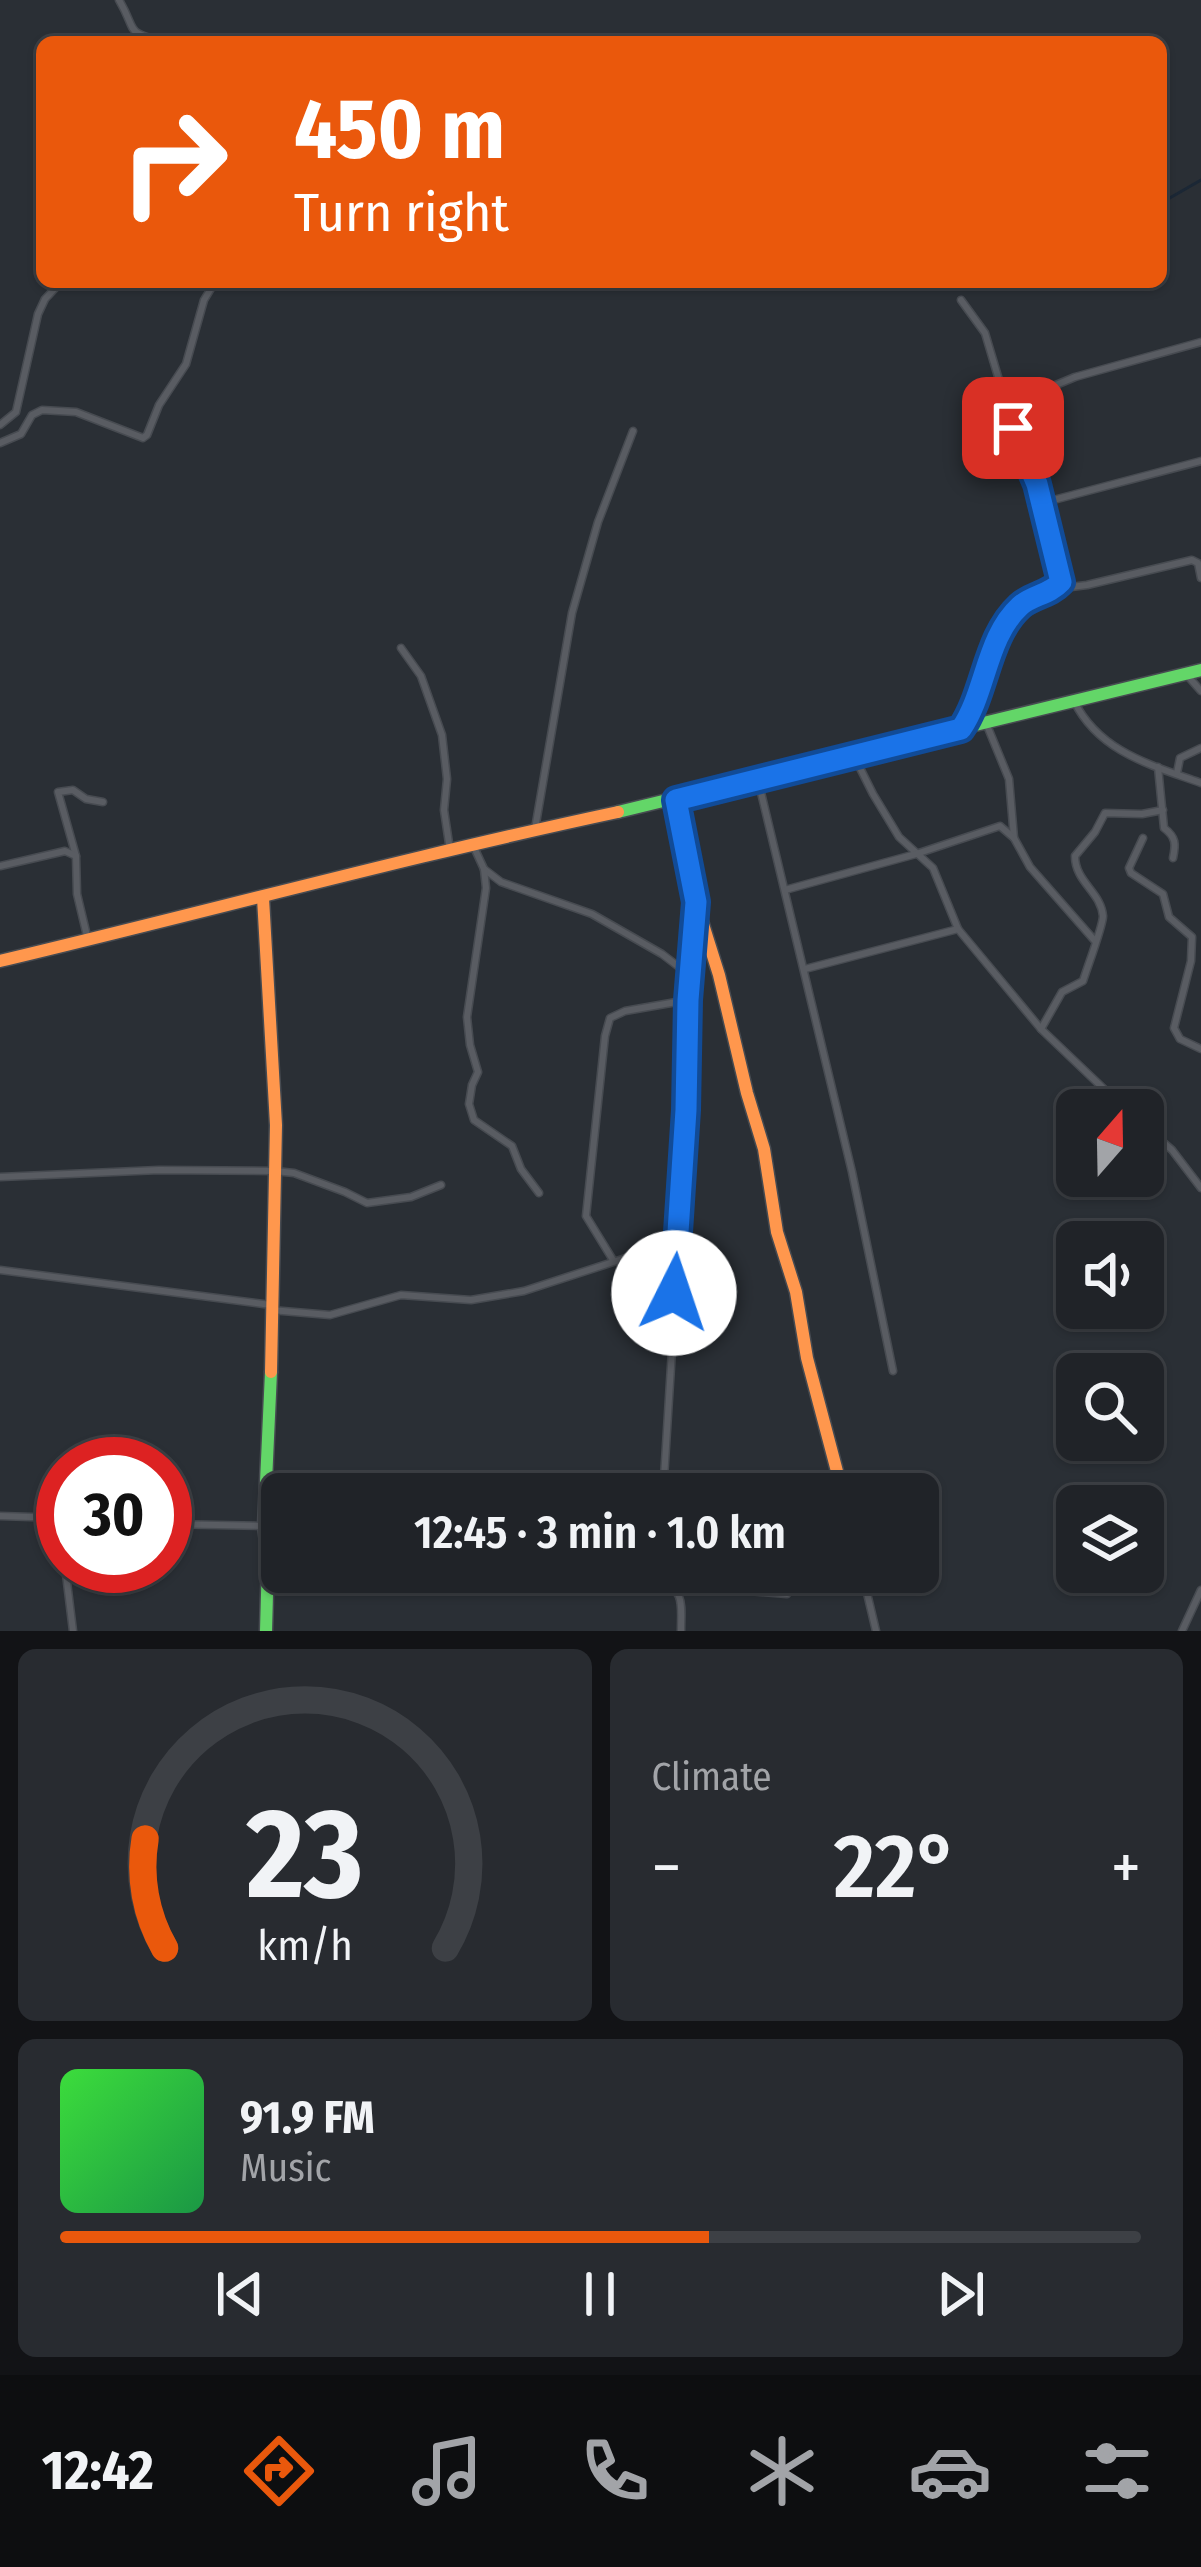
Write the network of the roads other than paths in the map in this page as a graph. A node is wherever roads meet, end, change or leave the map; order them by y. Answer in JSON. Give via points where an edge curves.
{"nodes":[{"id":1,"x":119,"y":0,"type":"edge"},
{"id":2,"x":140,"y":36,"type":"edge"},
{"id":3,"x":55,"y":288,"type":"edge"},
{"id":4,"x":212,"y":288,"type":"edge"},
{"id":5,"x":961,"y":300,"type":"dead end"},
{"id":6,"x":1201,"y":342,"type":"edge"},
{"id":7,"x":1008,"y":405,"type":"junction"},
{"id":8,"x":0,"y":425,"type":"edge"},
{"id":9,"x":633,"y":431,"type":"dead end"},
{"id":10,"x":0,"y":443,"type":"edge"},
{"id":11,"x":1201,"y":461,"type":"edge"},
{"id":12,"x":1042,"y":503,"type":"junction"},
{"id":13,"x":1201,"y":578,"type":"edge"},
{"id":14,"x":1061,"y":582,"type":"junction"},
{"id":15,"x":400,"y":648,"type":"dead end"},
{"id":16,"x":1194,"y":672,"type":"edge"},
{"id":17,"x":1201,"y":691,"type":"edge"},
{"id":18,"x":1074,"y":701,"type":"junction"},
{"id":19,"x":986,"y":723,"type":"junction"},
{"id":20,"x":961,"y":729,"type":"junction"},
{"id":21,"x":1201,"y":748,"type":"edge"},
{"id":22,"x":854,"y":755,"type":"junction"},
{"id":23,"x":1158,"y":767,"type":"junction"},
{"id":24,"x":1177,"y":775,"type":"junction"},
{"id":25,"x":758,"y":779,"type":"junction"},
{"id":26,"x":1201,"y":783,"type":"edge"},
{"id":27,"x":676,"y":800,"type":"junction"},
{"id":28,"x":103,"y":802,"type":"dead end"},
{"id":29,"x":1162,"y":810,"type":"junction"},
{"id":30,"x":535,"y":829,"type":"junction"},
{"id":31,"x":1014,"y":838,"type":"junction"},
{"id":32,"x":1143,"y":838,"type":"dead end"},
{"id":33,"x":472,"y":843,"type":"junction"},
{"id":34,"x":450,"y":850,"type":"junction"},
{"id":35,"x":916,"y":854,"type":"junction"},
{"id":36,"x":76,"y":856,"type":"junction"},
{"id":37,"x":1173,"y":858,"type":"dead end"},
{"id":38,"x":0,"y":866,"type":"edge"},
{"id":39,"x":484,"y":869,"type":"junction"},
{"id":40,"x":785,"y":890,"type":"junction"},
{"id":41,"x":263,"y":898,"type":"junction"},
{"id":42,"x":696,"y":902,"type":"junction"},
{"id":43,"x":958,"y":929,"type":"junction"},
{"id":44,"x":88,"y":940,"type":"junction"},
{"id":45,"x":1095,"y":941,"type":"junction"},
{"id":46,"x":0,"y":961,"type":"edge"},
{"id":47,"x":805,"y":969,"type":"junction"},
{"id":48,"x":692,"y":977,"type":"junction"},
{"id":49,"x":688,"y":1000,"type":"junction"},
{"id":50,"x":1041,"y":1030,"type":"junction"},
{"id":51,"x":1201,"y":1049,"type":"edge"},
{"id":52,"x":1104,"y":1089,"type":"edge"},
{"id":53,"x":1164,"y":1143,"type":"edge"},
{"id":54,"x":275,"y":1171,"type":"junction"},
{"id":55,"x":0,"y":1177,"type":"edge"},
{"id":56,"x":441,"y":1185,"type":"dead end"},
{"id":57,"x":1201,"y":1188,"type":"edge"},
{"id":58,"x":539,"y":1193,"type":"dead end"},
{"id":59,"x":678,"y":1241,"type":"junction"},
{"id":60,"x":614,"y":1261,"type":"junction"},
{"id":61,"x":0,"y":1270,"type":"edge"},
{"id":62,"x":271,"y":1307,"type":"junction"},
{"id":63,"x":893,"y":1371,"type":"dead end"},
{"id":64,"x":267,"y":1473,"type":"edge"},
{"id":65,"x":664,"y":1473,"type":"edge"},
{"id":66,"x":837,"y":1473,"type":"edge"},
{"id":67,"x":0,"y":1516,"type":"edge"},
{"id":68,"x":36,"y":1517,"type":"edge"},
{"id":69,"x":192,"y":1525,"type":"edge"},
{"id":70,"x":261,"y":1526,"type":"edge"},
{"id":71,"x":1201,"y":1590,"type":"edge"},
{"id":72,"x":68,"y":1593,"type":"edge"},
{"id":73,"x":271,"y":1593,"type":"edge"},
{"id":74,"x":678,"y":1593,"type":"edge"},
{"id":75,"x":773,"y":1593,"type":"edge"},
{"id":76,"x":867,"y":1593,"type":"edge"},
{"id":77,"x":787,"y":1594,"type":"dead end"},
{"id":78,"x":73,"y":1631,"type":"edge"},
{"id":79,"x":266,"y":1631,"type":"edge"},
{"id":80,"x":681,"y":1631,"type":"edge"},
{"id":81,"x":877,"y":1631,"type":"edge"},
{"id":82,"x":1182,"y":1631,"type":"edge"}],
"edges":[{"from":1,"to":2,"type":"street"},
{"from":3,"to":8,"type":"street","via":[[38,314],[16,412]]},
{"from":4,"to":10,"type":"street","via":[[186,364],[143,438],[76,412],[42,410]]},
{"from":5,"to":7,"type":"street","via":[[985,333]]},
{"from":6,"to":7,"type":"street"},
{"from":7,"to":12,"type":"street"},
{"from":9,"to":30,"type":"street","via":[[572,613]]},
{"from":11,"to":12,"type":"street"},
{"from":12,"to":14,"type":"street"},
{"from":13,"to":14,"type":"street","via":[[1192,560],[1088,585]]},
{"from":14,"to":20,"type":"street","via":[[1021,604],[1000,634]]},
{"from":15,"to":34,"type":"street","via":[[421,676],[442,735]]},
{"from":16,"to":17,"type":"street"},
{"from":16,"to":18,"type":"street"},
{"from":18,"to":19,"type":"street"},
{"from":18,"to":23,"type":"street","via":[[1106,741]]},
{"from":19,"to":20,"type":"street"},
{"from":19,"to":31,"type":"street","via":[[1009,779]]},
{"from":20,"to":22,"type":"street"},
{"from":21,"to":24,"type":"street","via":[[1180,758]]},
{"from":22,"to":25,"type":"street"},
{"from":22,"to":35,"type":"street"},
{"from":23,"to":24,"type":"street"},
{"from":23,"to":29,"type":"street"},
{"from":24,"to":26,"type":"street"},
{"from":25,"to":27,"type":"street"},
{"from":25,"to":40,"type":"street"},
{"from":27,"to":30,"type":"street"},
{"from":27,"to":42,"type":"street"},
{"from":28,"to":36,"type":"street","via":[[58,792]]},
{"from":29,"to":37,"type":"street","via":[[1176,844]]},
{"from":29,"to":45,"type":"street","via":[[1105,813],[1075,856],[1103,917]]},
{"from":30,"to":33,"type":"street"},
{"from":31,"to":35,"type":"street","via":[[1000,826]]},
{"from":31,"to":45,"type":"street"},
{"from":32,"to":51,"type":"street","via":[[1129,868],[1163,893],[1169,917],[1192,937],[1174,1028]]},
{"from":33,"to":34,"type":"street"},
{"from":33,"to":39,"type":"street"},
{"from":34,"to":41,"type":"street"},
{"from":35,"to":40,"type":"street"},
{"from":35,"to":43,"type":"street","via":[[933,868]]},
{"from":36,"to":38,"type":"street","via":[[65,851]]},
{"from":36,"to":44,"type":"street"},
{"from":39,"to":48,"type":"street","via":[[592,914]]},
{"from":39,"to":58,"type":"street","via":[[467,1017],[478,1072],[469,1104],[474,1120],[512,1146]]},
{"from":40,"to":47,"type":"street"},
{"from":41,"to":44,"type":"street"},
{"from":41,"to":54,"type":"street"},
{"from":42,"to":48,"type":"street"},
{"from":42,"to":66,"type":"street","via":[[764,1149]]},
{"from":43,"to":47,"type":"street"},
{"from":43,"to":50,"type":"street"},
{"from":44,"to":46,"type":"street"},
{"from":45,"to":50,"type":"street","via":[[1083,981],[1062,992]]},
{"from":47,"to":63,"type":"street"},
{"from":48,"to":49,"type":"street"},
{"from":49,"to":59,"type":"street"},
{"from":49,"to":60,"type":"street","via":[[610,1018],[586,1216]]},
{"from":50,"to":52,"type":"street"},
{"from":53,"to":57,"type":"street"},
{"from":54,"to":55,"type":"street"},
{"from":54,"to":56,"type":"street","via":[[367,1203]]},
{"from":54,"to":62,"type":"street"},
{"from":59,"to":60,"type":"street"},
{"from":59,"to":65,"type":"street"},
{"from":60,"to":62,"type":"street","via":[[471,1300],[401,1295],[331,1316]]},
{"from":61,"to":62,"type":"street"},
{"from":62,"to":64,"type":"street"},
{"from":67,"to":68,"type":"street"},
{"from":69,"to":70,"type":"street"},
{"from":71,"to":82,"type":"street"},
{"from":72,"to":78,"type":"street"},
{"from":73,"to":79,"type":"street"},
{"from":74,"to":80,"type":"street"},
{"from":75,"to":77,"type":"street"},
{"from":76,"to":81,"type":"street"}]}
